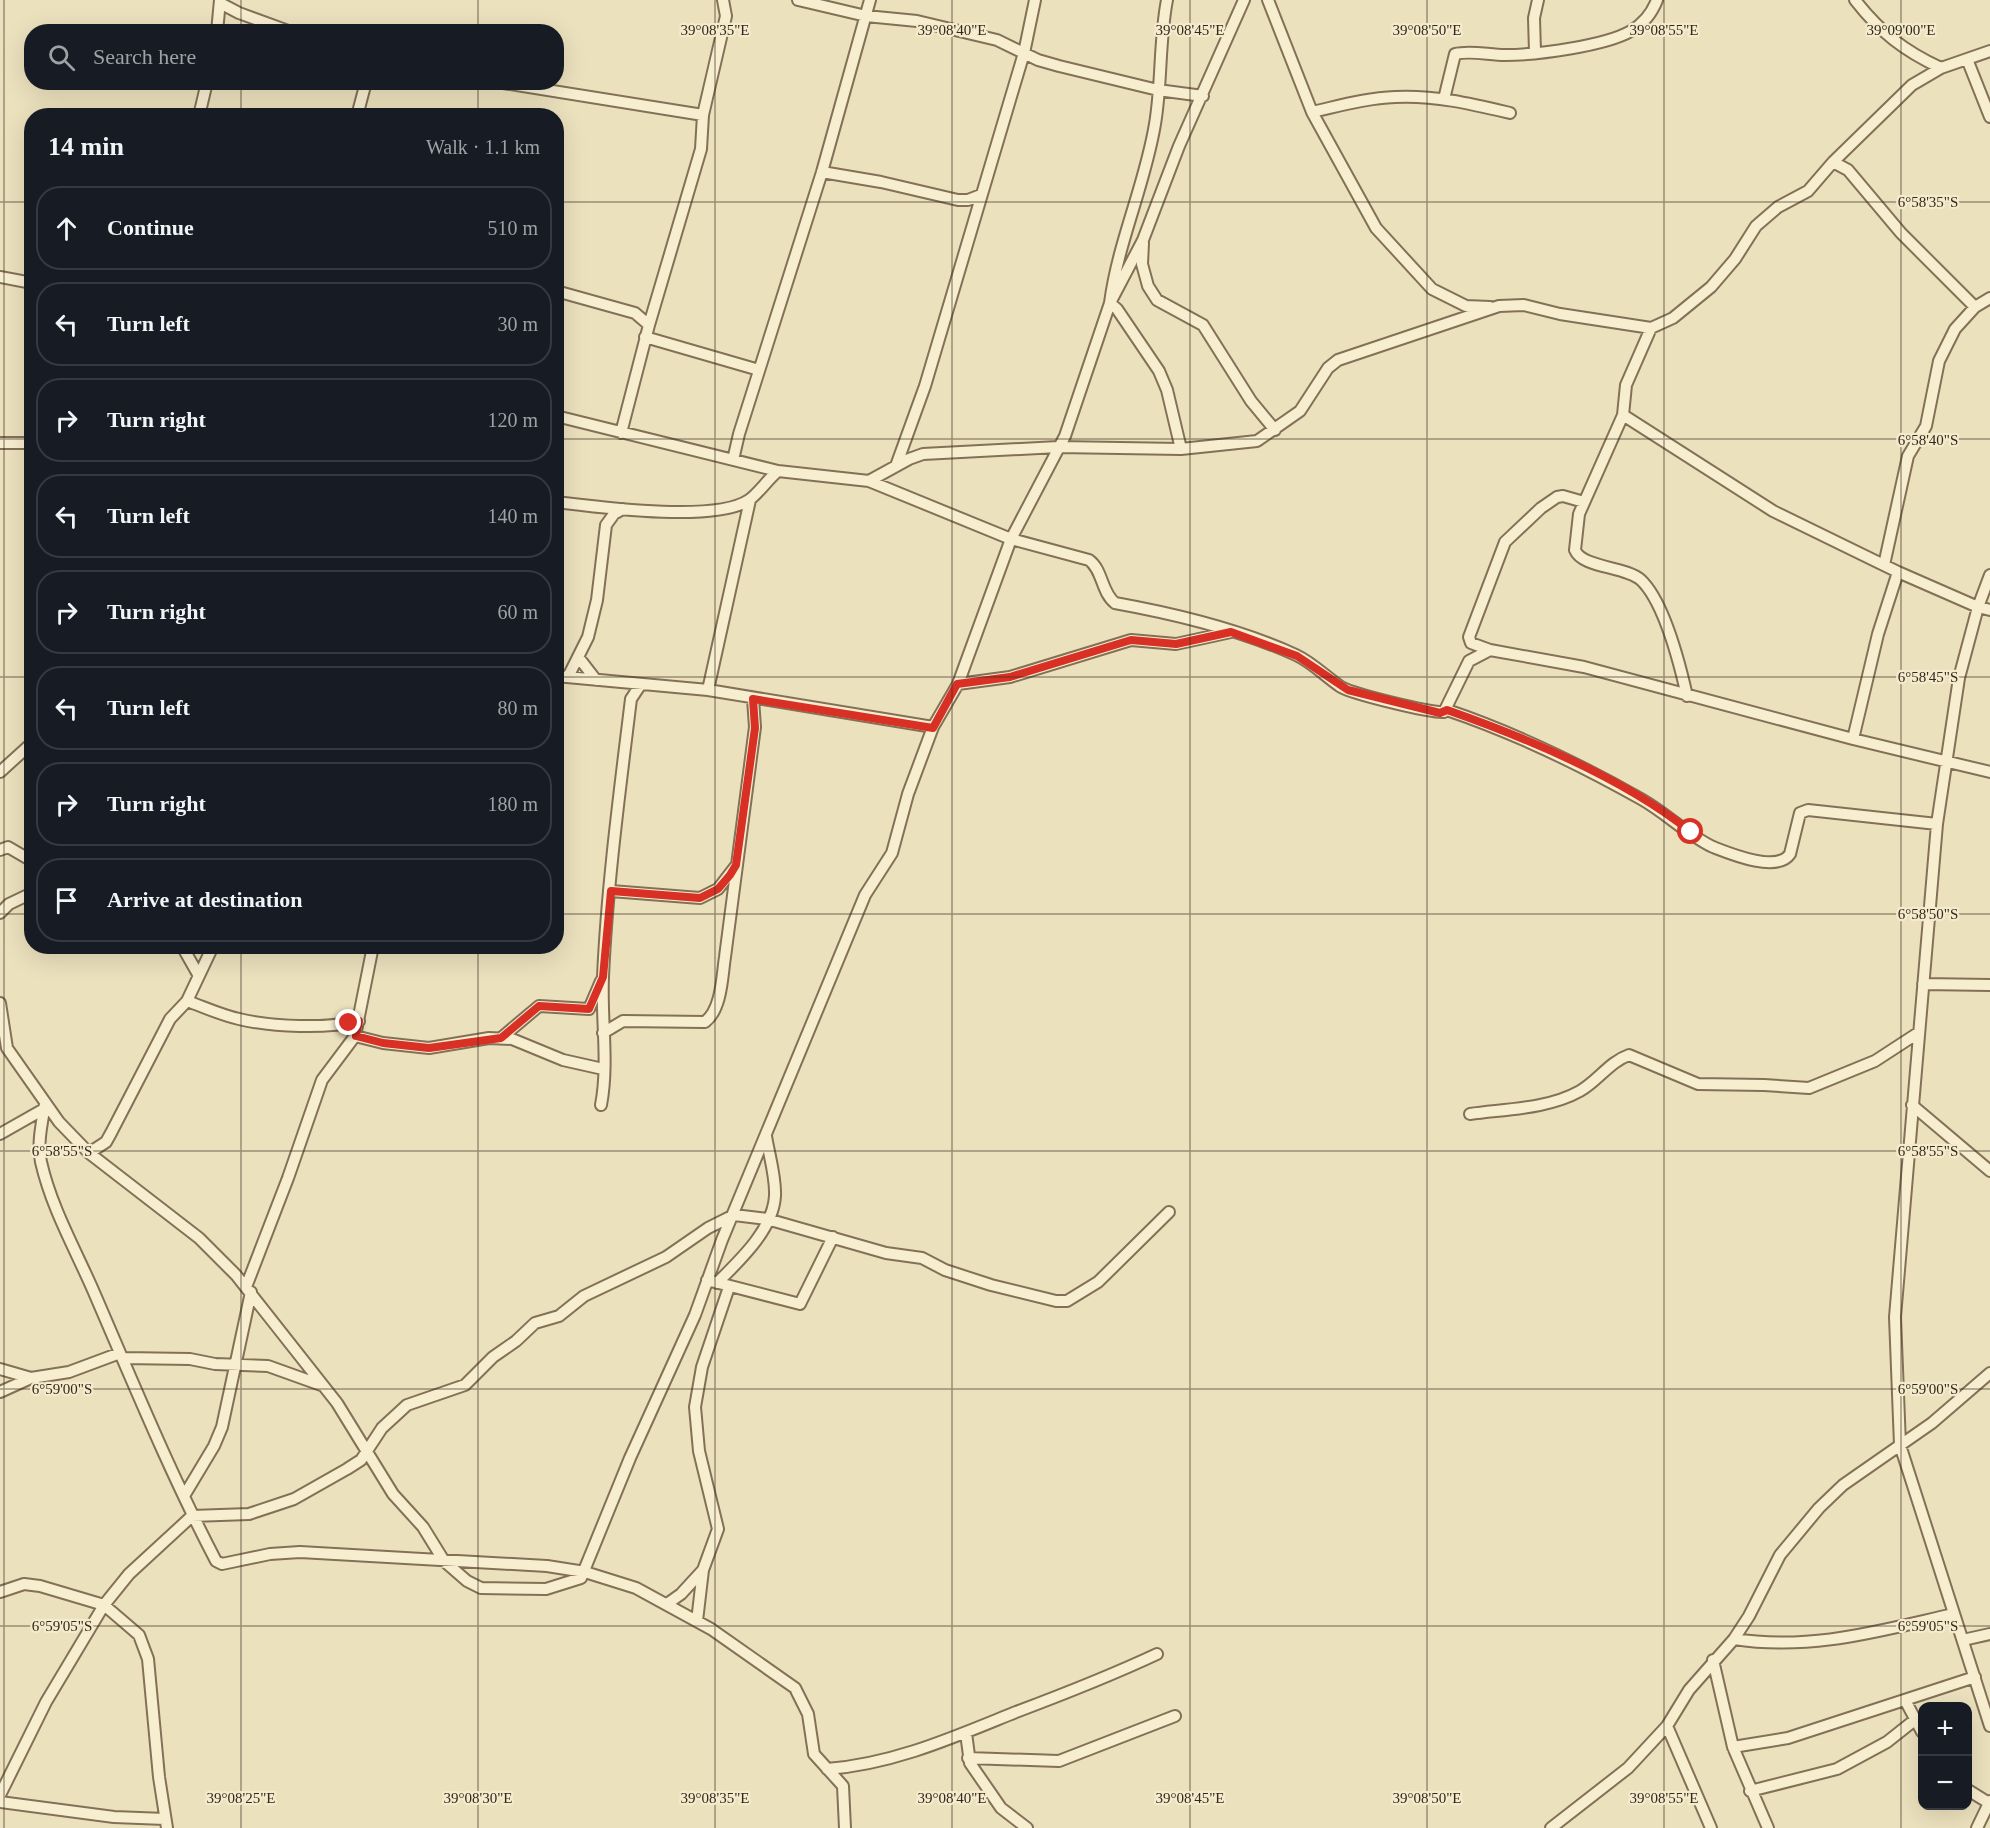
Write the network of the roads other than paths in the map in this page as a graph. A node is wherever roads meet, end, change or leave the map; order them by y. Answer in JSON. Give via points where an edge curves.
{"nodes":[{"id":1,"x":723,"y":0,"type":"edge"},
{"id":2,"x":798,"y":0,"type":"edge"},
{"id":3,"x":870,"y":0,"type":"edge"},
{"id":4,"x":1035,"y":0,"type":"edge"},
{"id":5,"x":1167,"y":0,"type":"edge"},
{"id":6,"x":1244,"y":0,"type":"edge"},
{"id":7,"x":1268,"y":0,"type":"edge"},
{"id":8,"x":1538,"y":0,"type":"edge"},
{"id":9,"x":1657,"y":0,"type":"edge"},
{"id":10,"x":1855,"y":0,"type":"edge"},
{"id":11,"x":220,"y":2,"type":"edge"},
{"id":12,"x":866,"y":16,"type":"junction"},
{"id":13,"x":218,"y":24,"type":"edge"},
{"id":14,"x":269,"y":24,"type":"edge"},
{"id":15,"x":1990,"y":51,"type":"edge"},
{"id":16,"x":1535,"y":52,"type":"junction"},
{"id":17,"x":1024,"y":53,"type":"junction"},
{"id":18,"x":1967,"y":59,"type":"junction"},
{"id":19,"x":1941,"y":68,"type":"junction"},
{"id":20,"x":1978,"y":86,"type":"junction"},
{"id":21,"x":205,"y":90,"type":"edge"},
{"id":22,"x":364,"y":90,"type":"edge"},
{"id":23,"x":547,"y":90,"type":"edge"},
{"id":24,"x":1158,"y":90,"type":"junction"},
{"id":25,"x":1990,"y":91,"type":"edge"},
{"id":26,"x":1203,"y":96,"type":"junction"},
{"id":27,"x":1444,"y":99,"type":"junction"},
{"id":28,"x":201,"y":108,"type":"edge"},
{"id":29,"x":359,"y":108,"type":"edge"},
{"id":30,"x":1312,"y":112,"type":"junction"},
{"id":31,"x":1510,"y":113,"type":"dead end"},
{"id":32,"x":703,"y":115,"type":"junction"},
{"id":33,"x":1990,"y":117,"type":"edge"},
{"id":34,"x":1833,"y":162,"type":"junction"},
{"id":35,"x":822,"y":171,"type":"junction"},
{"id":36,"x":981,"y":195,"type":"junction"},
{"id":37,"x":1143,"y":240,"type":"junction"},
{"id":38,"x":0,"y":277,"type":"edge"},
{"id":39,"x":24,"y":282,"type":"edge"},
{"id":40,"x":564,"y":293,"type":"edge"},
{"id":41,"x":1990,"y":298,"type":"edge"},
{"id":42,"x":1110,"y":303,"type":"junction"},
{"id":43,"x":1499,"y":306,"type":"junction"},
{"id":44,"x":1976,"y":307,"type":"junction"},
{"id":45,"x":649,"y":325,"type":"junction"},
{"id":46,"x":1651,"y":328,"type":"junction"},
{"id":47,"x":645,"y":337,"type":"junction"},
{"id":48,"x":759,"y":370,"type":"junction"},
{"id":49,"x":1623,"y":415,"type":"junction"},
{"id":50,"x":564,"y":418,"type":"edge"},
{"id":51,"x":1275,"y":430,"type":"junction"},
{"id":52,"x":621,"y":433,"type":"junction"},
{"id":53,"x":0,"y":442,"type":"edge"},
{"id":54,"x":24,"y":443,"type":"edge"},
{"id":55,"x":1058,"y":447,"type":"junction"},
{"id":56,"x":1181,"y":449,"type":"junction"},
{"id":57,"x":733,"y":460,"type":"junction"},
{"id":58,"x":896,"y":466,"type":"junction"},
{"id":59,"x":778,"y":471,"type":"junction"},
{"id":60,"x":869,"y":481,"type":"junction"},
{"id":61,"x":750,"y":500,"type":"junction"},
{"id":62,"x":1584,"y":502,"type":"junction"},
{"id":63,"x":564,"y":503,"type":"edge"},
{"id":64,"x":623,"y":509,"type":"junction"},
{"id":65,"x":1011,"y":539,"type":"junction"},
{"id":66,"x":1884,"y":566,"type":"junction"},
{"id":67,"x":1898,"y":572,"type":"junction"},
{"id":68,"x":1990,"y":575,"type":"edge"},
{"id":69,"x":1978,"y":607,"type":"junction"},
{"id":70,"x":1990,"y":610,"type":"edge"},
{"id":71,"x":1231,"y":632,"type":"junction"},
{"id":72,"x":1490,"y":650,"type":"junction"},
{"id":73,"x":579,"y":658,"type":"junction"},
{"id":74,"x":564,"y":674,"type":"edge"},
{"id":75,"x":564,"y":676,"type":"edge"},
{"id":76,"x":596,"y":680,"type":"junction"},
{"id":77,"x":622,"y":682,"type":"junction"},
{"id":78,"x":641,"y":684,"type":"junction"},
{"id":79,"x":957,"y":684,"type":"junction"},
{"id":80,"x":708,"y":690,"type":"junction"},
{"id":81,"x":1687,"y":696,"type":"junction"},
{"id":82,"x":631,"y":699,"type":"junction"},
{"id":83,"x":753,"y":699,"type":"junction"},
{"id":84,"x":1447,"y":710,"type":"junction"},
{"id":85,"x":933,"y":728,"type":"junction"},
{"id":86,"x":1853,"y":739,"type":"junction"},
{"id":87,"x":24,"y":750,"type":"edge"},
{"id":88,"x":1946,"y":761,"type":"junction"},
{"id":89,"x":0,"y":772,"type":"edge"},
{"id":90,"x":1990,"y":772,"type":"edge"},
{"id":91,"x":1937,"y":825,"type":"junction"},
{"id":92,"x":0,"y":850,"type":"edge"},
{"id":93,"x":24,"y":856,"type":"edge"},
{"id":94,"x":736,"y":865,"type":"junction"},
{"id":95,"x":611,"y":891,"type":"junction"},
{"id":96,"x":24,"y":897,"type":"edge"},
{"id":97,"x":0,"y":914,"type":"edge"},
{"id":98,"x":187,"y":954,"type":"edge"},
{"id":99,"x":209,"y":954,"type":"edge"},
{"id":100,"x":372,"y":954,"type":"edge"},
{"id":101,"x":199,"y":976,"type":"junction"},
{"id":102,"x":603,"y":977,"type":"junction"},
{"id":103,"x":1923,"y":984,"type":"junction"},
{"id":104,"x":1990,"y":985,"type":"edge"},
{"id":105,"x":187,"y":1001,"type":"junction"},
{"id":106,"x":0,"y":1003,"type":"edge"},
{"id":107,"x":359,"y":1021,"type":"junction"},
{"id":108,"x":603,"y":1033,"type":"junction"},
{"id":109,"x":1918,"y":1033,"type":"junction"},
{"id":110,"x":356,"y":1036,"type":"junction"},
{"id":111,"x":501,"y":1038,"type":"junction"},
{"id":112,"x":603,"y":1069,"type":"junction"},
{"id":113,"x":601,"y":1104,"type":"dead end"},
{"id":114,"x":1912,"y":1104,"type":"junction"},
{"id":115,"x":45,"y":1106,"type":"junction"},
{"id":116,"x":1470,"y":1114,"type":"dead end"},
{"id":117,"x":0,"y":1134,"type":"edge"},
{"id":118,"x":766,"y":1136,"type":"junction"},
{"id":119,"x":105,"y":1142,"type":"junction"},
{"id":120,"x":89,"y":1153,"type":"junction"},
{"id":121,"x":101,"y":1163,"type":"junction"},
{"id":122,"x":1990,"y":1171,"type":"edge"},
{"id":123,"x":1169,"y":1212,"type":"dead end"},
{"id":124,"x":734,"y":1215,"type":"junction"},
{"id":125,"x":767,"y":1219,"type":"junction"},
{"id":126,"x":833,"y":1238,"type":"junction"},
{"id":127,"x":712,"y":1282,"type":"junction"},
{"id":128,"x":729,"y":1287,"type":"junction"},
{"id":129,"x":248,"y":1290,"type":"junction"},
{"id":130,"x":121,"y":1356,"type":"junction"},
{"id":131,"x":235,"y":1366,"type":"junction"},
{"id":132,"x":0,"y":1369,"type":"edge"},
{"id":133,"x":1990,"y":1373,"type":"edge"},
{"id":134,"x":31,"y":1378,"type":"junction"},
{"id":135,"x":321,"y":1385,"type":"junction"},
{"id":136,"x":0,"y":1392,"type":"edge"},
{"id":137,"x":1900,"y":1445,"type":"junction"},
{"id":138,"x":367,"y":1454,"type":"junction"},
{"id":139,"x":184,"y":1496,"type":"junction"},
{"id":140,"x":192,"y":1516,"type":"junction"},
{"id":141,"x":444,"y":1561,"type":"junction"},
{"id":142,"x":703,"y":1570,"type":"junction"},
{"id":143,"x":585,"y":1572,"type":"junction"},
{"id":144,"x":0,"y":1592,"type":"edge"},
{"id":145,"x":667,"y":1604,"type":"junction"},
{"id":146,"x":104,"y":1605,"type":"junction"},
{"id":147,"x":1954,"y":1614,"type":"junction"},
{"id":148,"x":697,"y":1621,"type":"junction"},
{"id":149,"x":1990,"y":1634,"type":"edge"},
{"id":150,"x":1734,"y":1639,"type":"junction"},
{"id":151,"x":1963,"y":1640,"type":"junction"},
{"id":152,"x":1156,"y":1654,"type":"dead end"},
{"id":153,"x":1713,"y":1660,"type":"junction"},
{"id":154,"x":1975,"y":1677,"type":"junction"},
{"id":155,"x":1905,"y":1700,"type":"junction"},
{"id":156,"x":1175,"y":1716,"type":"dead end"},
{"id":157,"x":1916,"y":1719,"type":"junction"},
{"id":158,"x":1918,"y":1723,"type":"edge"},
{"id":159,"x":1667,"y":1726,"type":"junction"},
{"id":160,"x":1990,"y":1726,"type":"edge"},
{"id":161,"x":966,"y":1733,"type":"junction"},
{"id":162,"x":1733,"y":1747,"type":"junction"},
{"id":163,"x":968,"y":1758,"type":"junction"},
{"id":164,"x":827,"y":1769,"type":"junction"},
{"id":165,"x":1750,"y":1791,"type":"junction"},
{"id":166,"x":1972,"y":1792,"type":"edge"},
{"id":167,"x":0,"y":1795,"type":"edge"},
{"id":168,"x":0,"y":1802,"type":"edge"},
{"id":169,"x":1990,"y":1802,"type":"edge"},
{"id":170,"x":166,"y":1823,"type":"edge"},
{"id":171,"x":845,"y":1828,"type":"edge"},
{"id":172,"x":1027,"y":1828,"type":"edge"},
{"id":173,"x":1551,"y":1828,"type":"edge"},
{"id":174,"x":1711,"y":1828,"type":"edge"},
{"id":175,"x":1768,"y":1828,"type":"edge"},
{"id":176,"x":1977,"y":1828,"type":"edge"}],
"edges":[{"from":1,"to":32,"type":"street","via":[[726,16]]},
{"from":2,"to":12,"type":"street"},
{"from":3,"to":12,"type":"street"},
{"from":4,"to":17,"type":"street"},
{"from":5,"to":24,"type":"street"},
{"from":6,"to":26,"type":"street"},
{"from":7,"to":30,"type":"street"},
{"from":8,"to":16,"type":"street"},
{"from":9,"to":16,"type":"street","via":[[1647,18],[1629,32],[1588,44]]},
{"from":10,"to":19,"type":"street","via":[[1873,23],[1911,54]]},
{"from":11,"to":13,"type":"street"},
{"from":11,"to":14,"type":"street"},
{"from":12,"to":17,"type":"street","via":[[917,21],[998,40]]},
{"from":12,"to":35,"type":"street"},
{"from":15,"to":18,"type":"street"},
{"from":16,"to":27,"type":"street","via":[[1455,54]]},
{"from":17,"to":24,"type":"street","via":[[1059,66]]},
{"from":17,"to":36,"type":"street"},
{"from":18,"to":19,"type":"street"},
{"from":18,"to":20,"type":"street"},
{"from":19,"to":34,"type":"street","via":[[1912,85]]},
{"from":20,"to":25,"type":"street"},
{"from":20,"to":33,"type":"street"},
{"from":21,"to":28,"type":"street"},
{"from":22,"to":29,"type":"street"},
{"from":23,"to":32,"type":"street"},
{"from":24,"to":26,"type":"street"},
{"from":24,"to":42,"type":"street","via":[[1155,124],[1113,276]]},
{"from":26,"to":37,"type":"street"},
{"from":27,"to":30,"type":"street","via":[[1392,97]]},
{"from":27,"to":31,"type":"street"},
{"from":30,"to":43,"type":"street","via":[[1376,228],[1412,270],[1432,289],[1456,303]]},
{"from":32,"to":45,"type":"street","via":[[701,149]]},
{"from":34,"to":44,"type":"street","via":[[1848,170],[1901,233]]},
{"from":34,"to":46,"type":"street","via":[[1808,191],[1778,207],[1756,226],[1736,259],[1711,287],[1673,318]]},
{"from":35,"to":36,"type":"street","via":[[958,200]]},
{"from":35,"to":48,"type":"street"},
{"from":36,"to":58,"type":"street","via":[[925,386]]},
{"from":37,"to":42,"type":"street"},
{"from":37,"to":51,"type":"street","via":[[1142,264],[1156,300],[1203,325],[1251,401]]},
{"from":38,"to":39,"type":"street"},
{"from":40,"to":45,"type":"street","via":[[635,314]]},
{"from":41,"to":44,"type":"street"},
{"from":42,"to":55,"type":"street"},
{"from":42,"to":56,"type":"street","via":[[1159,371]]},
{"from":43,"to":46,"type":"street","via":[[1524,305]]},
{"from":43,"to":51,"type":"street","via":[[1338,360],[1328,368],[1300,411]]},
{"from":44,"to":66,"type":"street","via":[[1955,329],[1939,361],[1926,426],[1908,456]]},
{"from":45,"to":47,"type":"street"},
{"from":46,"to":49,"type":"street","via":[[1626,385]]},
{"from":47,"to":48,"type":"street"},
{"from":47,"to":52,"type":"street"},
{"from":48,"to":57,"type":"street"},
{"from":49,"to":62,"type":"street"},
{"from":49,"to":66,"type":"street","via":[[1773,511]]},
{"from":50,"to":52,"type":"street"},
{"from":51,"to":56,"type":"street","via":[[1257,441]]},
{"from":52,"to":57,"type":"street"},
{"from":53,"to":54,"type":"street"},
{"from":55,"to":56,"type":"street"},
{"from":55,"to":58,"type":"street","via":[[923,454]]},
{"from":55,"to":65,"type":"street"},
{"from":57,"to":59,"type":"street"},
{"from":58,"to":60,"type":"street"},
{"from":59,"to":60,"type":"street"},
{"from":59,"to":61,"type":"street"},
{"from":60,"to":65,"type":"street"},
{"from":61,"to":64,"type":"street","via":[[735,507],[705,511]]},
{"from":61,"to":80,"type":"street"},
{"from":62,"to":72,"type":"street","via":[[1557,497],[1506,542],[1469,637],[1471,643]]},
{"from":62,"to":81,"type":"street","via":[[1576,525],[1577,555],[1632,574],[1646,586],[1668,629]]},
{"from":63,"to":64,"type":"street"},
{"from":64,"to":73,"type":"street","via":[[606,525],[597,600]]},
{"from":65,"to":71,"type":"street","via":[[1089,560],[1114,603]]},
{"from":65,"to":79,"type":"street"},
{"from":66,"to":67,"type":"street"},
{"from":67,"to":69,"type":"street"},
{"from":67,"to":86,"type":"street","via":[[1878,634]]},
{"from":68,"to":69,"type":"street"},
{"from":69,"to":70,"type":"street"},
{"from":69,"to":88,"type":"street","via":[[1959,678]]},
{"from":71,"to":79,"type":"street","via":[[1176,644],[1131,640],[1010,677]]},
{"from":71,"to":84,"type":"street","via":[[1297,656],[1348,690],[1440,713]]},
{"from":72,"to":81,"type":"street","via":[[1584,667]]},
{"from":72,"to":84,"type":"street","via":[[1469,661]]},
{"from":73,"to":74,"type":"street"},
{"from":73,"to":76,"type":"street"},
{"from":75,"to":76,"type":"street"},
{"from":76,"to":77,"type":"street"},
{"from":77,"to":78,"type":"street"},
{"from":77,"to":82,"type":"street"},
{"from":78,"to":80,"type":"street"},
{"from":78,"to":82,"type":"street"},
{"from":79,"to":85,"type":"street"},
{"from":80,"to":83,"type":"street"},
{"from":81,"to":86,"type":"street"},
{"from":82,"to":95,"type":"street"},
{"from":83,"to":85,"type":"street"},
{"from":83,"to":94,"type":"street","via":[[755,728]]},
{"from":84,"to":91,"type":"street","via":[[1560,757],[1642,799],[1711,846],[1757,861],[1786,860],[1800,813],[1808,810]]},
{"from":85,"to":118,"type":"street","via":[[908,794],[892,853],[865,895]]},
{"from":86,"to":88,"type":"street"},
{"from":87,"to":89,"type":"street"},
{"from":88,"to":90,"type":"street"},
{"from":88,"to":91,"type":"street"},
{"from":91,"to":103,"type":"street"},
{"from":92,"to":93,"type":"street","via":[[8,847]]},
{"from":94,"to":95,"type":"street","via":[[718,889],[700,898]]},
{"from":94,"to":108,"type":"street","via":[[720,993],[709,1019],[701,1023],[623,1021]]},
{"from":95,"to":102,"type":"street"},
{"from":96,"to":97,"type":"street"},
{"from":98,"to":101,"type":"street"},
{"from":99,"to":101,"type":"street"},
{"from":100,"to":107,"type":"street"},
{"from":101,"to":105,"type":"street"},
{"from":102,"to":108,"type":"street"},
{"from":102,"to":111,"type":"street","via":[[589,1009],[539,1006]]},
{"from":103,"to":104,"type":"street"},
{"from":103,"to":109,"type":"street"},
{"from":105,"to":107,"type":"street","via":[[255,1022],[325,1025]]},
{"from":105,"to":119,"type":"street","via":[[170,1019]]},
{"from":106,"to":115,"type":"street","via":[[7,1048]]},
{"from":107,"to":110,"type":"street"},
{"from":108,"to":112,"type":"street"},
{"from":109,"to":114,"type":"street"},
{"from":109,"to":116,"type":"street","via":[[1875,1061],[1809,1088],[1698,1084],[1629,1055],[1615,1061],[1581,1091],[1568,1096],[1543,1104]]},
{"from":110,"to":111,"type":"street","via":[[429,1048]]},
{"from":110,"to":129,"type":"street","via":[[322,1080]]},
{"from":111,"to":112,"type":"street","via":[[520,1041],[563,1060]]},
{"from":112,"to":113,"type":"street"},
{"from":114,"to":122,"type":"street"},
{"from":114,"to":137,"type":"street","via":[[1895,1317]]},
{"from":115,"to":117,"type":"street"},
{"from":115,"to":120,"type":"street"},
{"from":115,"to":130,"type":"street","via":[[40,1140],[45,1175],[67,1238]]},
{"from":118,"to":124,"type":"street"},
{"from":118,"to":125,"type":"street","via":[[775,1196]]},
{"from":119,"to":120,"type":"street"},
{"from":119,"to":121,"type":"street"},
{"from":120,"to":121,"type":"street"},
{"from":121,"to":129,"type":"street","via":[[199,1238]]},
{"from":123,"to":126,"type":"street","via":[[1098,1282],[1067,1301],[991,1285],[922,1258],[886,1253]]},
{"from":124,"to":125,"type":"street"},
{"from":124,"to":127,"type":"street"},
{"from":124,"to":138,"type":"street","via":[[666,1257],[584,1296],[560,1316],[535,1323],[465,1385],[407,1405],[382,1428]]},
{"from":125,"to":126,"type":"street"},
{"from":125,"to":127,"type":"street","via":[[748,1253]]},
{"from":126,"to":128,"type":"street","via":[[800,1304]]},
{"from":127,"to":128,"type":"street"},
{"from":127,"to":143,"type":"street","via":[[630,1458]]},
{"from":128,"to":142,"type":"street","via":[[702,1367],[695,1407],[699,1451],[718,1520],[716,1538]]},
{"from":129,"to":131,"type":"street"},
{"from":129,"to":135,"type":"street"},
{"from":130,"to":131,"type":"street","via":[[190,1359]]},
{"from":130,"to":134,"type":"street","via":[[69,1372]]},
{"from":130,"to":139,"type":"street"},
{"from":131,"to":135,"type":"street","via":[[278,1368]]},
{"from":131,"to":139,"type":"street","via":[[222,1427]]},
{"from":132,"to":134,"type":"street"},
{"from":133,"to":137,"type":"street"},
{"from":134,"to":136,"type":"street"},
{"from":135,"to":138,"type":"street","via":[[337,1403]]},
{"from":137,"to":147,"type":"street"},
{"from":137,"to":150,"type":"street","via":[[1843,1485],[1793,1538]]},
{"from":138,"to":140,"type":"street","via":[[294,1499],[239,1516]]},
{"from":138,"to":141,"type":"street"},
{"from":139,"to":140,"type":"street"},
{"from":140,"to":141,"type":"street","via":[[219,1563],[300,1552]]},
{"from":140,"to":146,"type":"street","via":[[129,1574]]},
{"from":141,"to":143,"type":"street","via":[[547,1566]]},
{"from":141,"to":143,"type":"street","via":[[466,1581],[481,1588],[556,1587],[581,1578]]},
{"from":142,"to":145,"type":"street"},
{"from":142,"to":148,"type":"street"},
{"from":143,"to":145,"type":"street","via":[[636,1588]]},
{"from":144,"to":146,"type":"street","via":[[24,1584]]},
{"from":145,"to":148,"type":"street"},
{"from":146,"to":167,"type":"street","via":[[46,1702]]},
{"from":146,"to":170,"type":"street","via":[[139,1635],[145,1646]]},
{"from":147,"to":150,"type":"street","via":[[1827,1641],[1767,1644]]},
{"from":147,"to":151,"type":"street"},
{"from":148,"to":164,"type":"street","via":[[795,1688],[808,1714],[814,1754]]},
{"from":149,"to":151,"type":"street"},
{"from":150,"to":153,"type":"street"},
{"from":151,"to":154,"type":"street"},
{"from":152,"to":161,"type":"street"},
{"from":153,"to":159,"type":"street"},
{"from":153,"to":162,"type":"street"},
{"from":154,"to":155,"type":"street"},
{"from":154,"to":160,"type":"street"},
{"from":155,"to":157,"type":"street"},
{"from":155,"to":162,"type":"street","via":[[1788,1738]]},
{"from":156,"to":163,"type":"street","via":[[1059,1761]]},
{"from":157,"to":158,"type":"street"},
{"from":157,"to":165,"type":"street","via":[[1887,1742],[1837,1769]]},
{"from":159,"to":173,"type":"street","via":[[1628,1768]]},
{"from":159,"to":174,"type":"street"},
{"from":161,"to":163,"type":"street"},
{"from":161,"to":164,"type":"street","via":[[884,1761]]},
{"from":162,"to":165,"type":"street"},
{"from":163,"to":172,"type":"street","via":[[1001,1808]]},
{"from":164,"to":171,"type":"street","via":[[843,1785]]},
{"from":165,"to":175,"type":"street"},
{"from":166,"to":169,"type":"street"},
{"from":168,"to":170,"type":"street"},
{"from":169,"to":176,"type":"street"}]}
